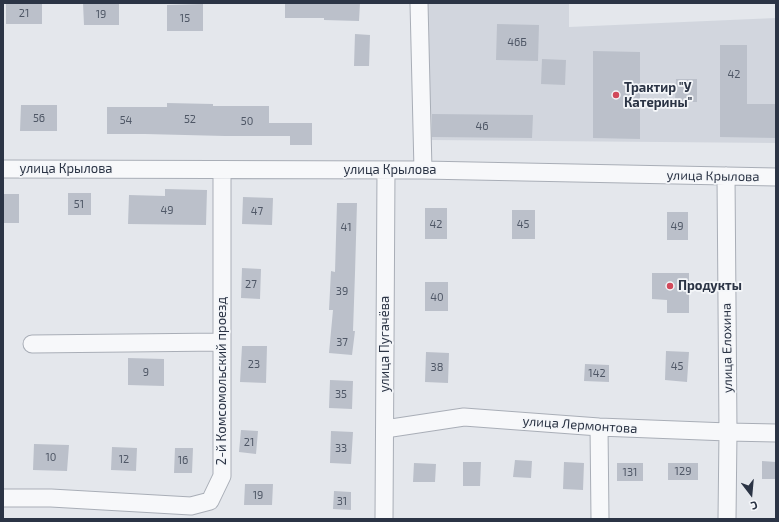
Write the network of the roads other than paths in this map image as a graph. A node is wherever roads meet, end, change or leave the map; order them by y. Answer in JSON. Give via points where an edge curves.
{"nodes":[{"id":1,"x":419,"y":3,"type":"edge"},
{"id":2,"x":3,"y":169,"type":"edge"},
{"id":3,"x":222,"y":170,"type":"junction"},
{"id":4,"x":386,"y":170,"type":"junction"},
{"id":5,"x":423,"y":170,"type":"junction"},
{"id":6,"x":726,"y":176,"type":"junction"},
{"id":7,"x":776,"y":177,"type":"edge"},
{"id":8,"x":222,"y":342,"type":"junction"},
{"id":9,"x":32,"y":344,"type":"dead end"},
{"id":10,"x":599,"y":427,"type":"junction"},
{"id":11,"x":385,"y":429,"type":"junction"},
{"id":12,"x":728,"y":432,"type":"junction"},
{"id":13,"x":776,"y":433,"type":"edge"},
{"id":14,"x":3,"y":498,"type":"edge"},
{"id":15,"x":384,"y":519,"type":"edge"},
{"id":16,"x":600,"y":519,"type":"edge"},
{"id":17,"x":727,"y":519,"type":"edge"}],
"edges":[{"from":1,"to":5,"type":"street"},
{"from":2,"to":3,"type":"street","name":"улица Крылова"},
{"from":3,"to":4,"type":"street","name":"улица Крылова"},
{"from":3,"to":8,"type":"street","name":"2-й Комсомольский проезд"},
{"from":4,"to":5,"type":"street","name":"улица Крылова"},
{"from":4,"to":11,"type":"street","name":"улица Пугачёва"},
{"from":5,"to":6,"type":"street","name":"улица Крылова"},
{"from":6,"to":7,"type":"street","name":"улица Крылова"},
{"from":6,"to":12,"type":"street","name":"улица Елохина"},
{"from":8,"to":9,"type":"street"},
{"from":8,"to":14,"type":"street","name":"2-й Комсомольский проезд","via":[[222,476],[210,501],[191,506],[51,498]]},
{"from":10,"to":11,"type":"street","name":"улица Лермонтова","via":[[464,416]]},
{"from":10,"to":12,"type":"street","name":"улица Лермонтова"},
{"from":10,"to":16,"type":"street"},
{"from":11,"to":15,"type":"street","name":"улица Пугачёва"},
{"from":12,"to":13,"type":"street","name":"улица Лермонтова"},
{"from":12,"to":17,"type":"street","name":"улица Елохина"}]}
